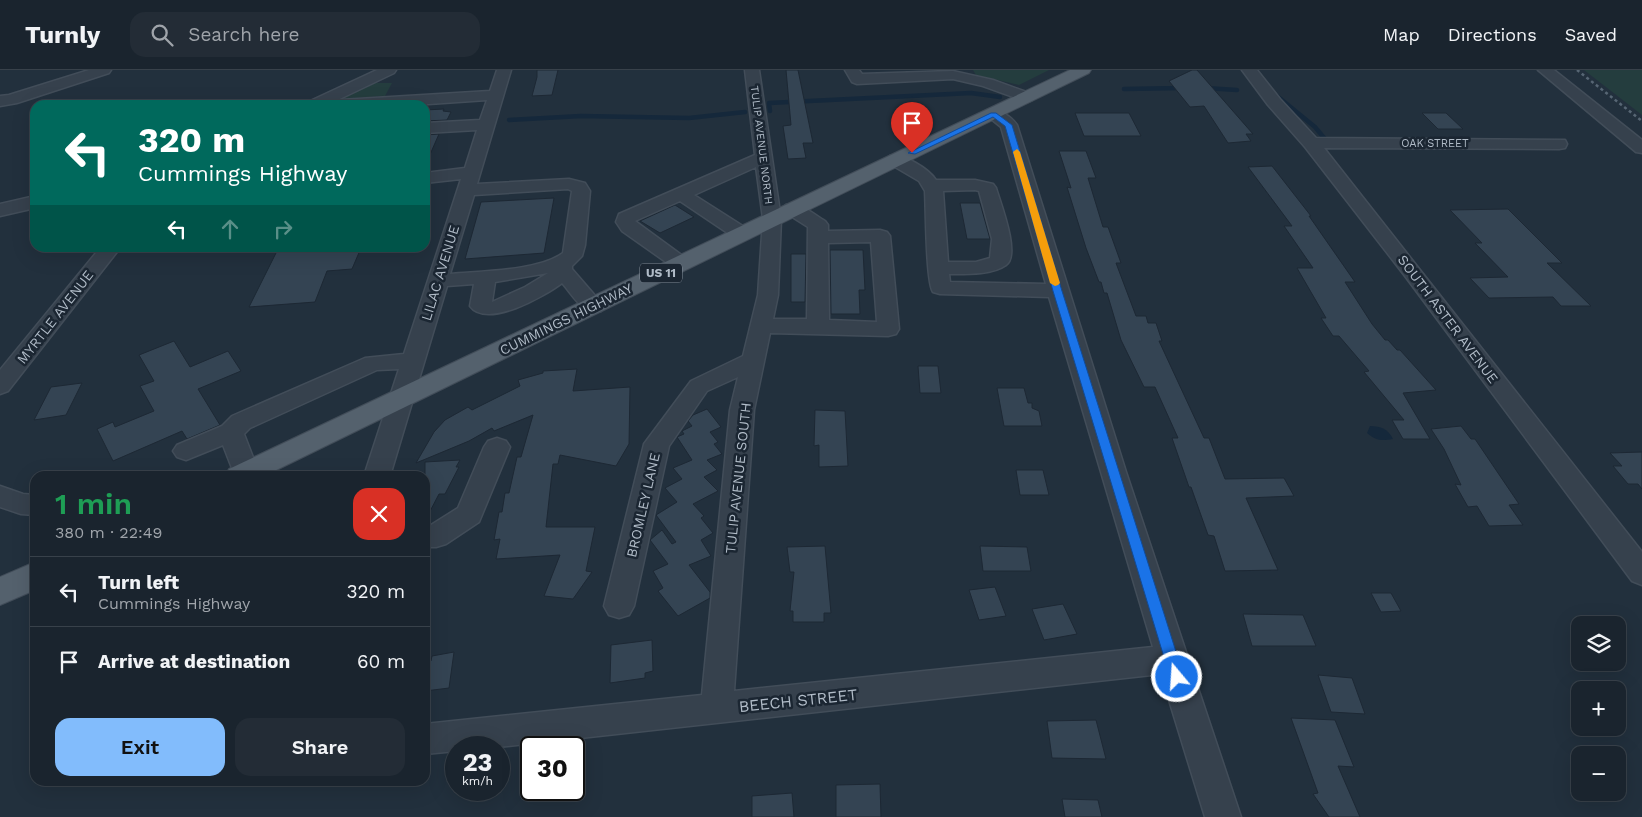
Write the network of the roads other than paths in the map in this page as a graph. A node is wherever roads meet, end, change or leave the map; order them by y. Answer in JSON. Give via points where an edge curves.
{"nodes":[{"id":1,"x":104,"y":70,"type":"edge"},
{"id":2,"x":389,"y":70,"type":"edge"},
{"id":3,"x":504,"y":70,"type":"edge"},
{"id":4,"x":752,"y":70,"type":"edge"},
{"id":5,"x":1083,"y":70,"type":"edge"},
{"id":6,"x":1249,"y":70,"type":"edge"},
{"id":7,"x":1545,"y":70,"type":"edge"},
{"id":8,"x":855,"y":75,"type":"edge"},
{"id":9,"x":496,"y":96,"type":"junction"},
{"id":10,"x":1028,"y":97,"type":"junction"},
{"id":11,"x":331,"y":100,"type":"edge"},
{"id":12,"x":427,"y":100,"type":"edge"},
{"id":13,"x":0,"y":101,"type":"edge"},
{"id":14,"x":993,"y":114,"type":"junction"},
{"id":15,"x":486,"y":125,"type":"junction"},
{"id":16,"x":430,"y":128,"type":"edge"},
{"id":17,"x":1311,"y":143,"type":"junction"},
{"id":18,"x":1559,"y":144,"type":"dead end"},
{"id":19,"x":1642,"y":148,"type":"edge"},
{"id":20,"x":764,"y":158,"type":"junction"},
{"id":21,"x":896,"y":160,"type":"junction"},
{"id":22,"x":430,"y":178,"type":"edge"},
{"id":23,"x":469,"y":181,"type":"junction"},
{"id":24,"x":931,"y":186,"type":"junction"},
{"id":25,"x":681,"y":194,"type":"junction"},
{"id":26,"x":30,"y":203,"type":"edge"},
{"id":27,"x":0,"y":210,"type":"edge"},
{"id":28,"x":782,"y":214,"type":"junction"},
{"id":29,"x":742,"y":234,"type":"junction"},
{"id":30,"x":820,"y":237,"type":"junction"},
{"id":31,"x":107,"y":252,"type":"edge"},
{"id":32,"x":680,"y":263,"type":"junction"},
{"id":33,"x":563,"y":267,"type":"junction"},
{"id":34,"x":938,"y":268,"type":"junction"},
{"id":35,"x":486,"y":276,"type":"junction"},
{"id":36,"x":438,"y":281,"type":"junction"},
{"id":37,"x":1057,"y":291,"type":"junction"},
{"id":38,"x":593,"y":306,"type":"junction"},
{"id":39,"x":761,"y":326,"type":"junction"},
{"id":40,"x":818,"y":326,"type":"junction"},
{"id":41,"x":413,"y":360,"type":"junction"},
{"id":42,"x":754,"y":360,"type":"junction"},
{"id":43,"x":0,"y":386,"type":"edge"},
{"id":44,"x":401,"y":398,"type":"junction"},
{"id":45,"x":231,"y":432,"type":"junction"},
{"id":46,"x":497,"y":448,"type":"dead end"},
{"id":47,"x":186,"y":451,"type":"dead end"},
{"id":48,"x":242,"y":471,"type":"edge"},
{"id":49,"x":251,"y":471,"type":"edge"},
{"id":50,"x":379,"y":471,"type":"edge"},
{"id":51,"x":0,"y":496,"type":"edge"},
{"id":52,"x":30,"y":505,"type":"edge"},
{"id":53,"x":430,"y":536,"type":"edge"},
{"id":54,"x":1642,"y":573,"type":"edge"},
{"id":55,"x":30,"y":577,"type":"edge"},
{"id":56,"x":0,"y":592,"type":"edge"},
{"id":57,"x":620,"y":606,"type":"dead end"},
{"id":58,"x":1171,"y":659,"type":"junction"},
{"id":59,"x":717,"y":708,"type":"junction"},
{"id":60,"x":430,"y":738,"type":"edge"},
{"id":61,"x":1222,"y":817,"type":"edge"}],
"edges":[{"from":1,"to":13,"type":"street"},
{"from":2,"to":11,"type":"street"},
{"from":3,"to":9,"type":"street","name":"LILAC AVENUE"},
{"from":4,"to":20,"type":"street","name":"TULIP AVENUE NORTH"},
{"from":5,"to":10,"type":"main road","name":"CUMMINGS HIGHWAY","number":"US 11"},
{"from":6,"to":17,"type":"street","name":"SOUTH ASTER AVENUE"},
{"from":7,"to":19,"type":"street"},
{"from":8,"to":10,"type":"street","via":[[953,75]]},
{"from":9,"to":12,"type":"street"},
{"from":9,"to":15,"type":"street","name":"LILAC AVENUE"},
{"from":10,"to":14,"type":"main road","name":"CUMMINGS HIGHWAY","number":"US 11"},
{"from":14,"to":21,"type":"main road","name":"CUMMINGS HIGHWAY","number":"US 11"},
{"from":14,"to":37,"type":"street","via":[[1009,125]]},
{"from":15,"to":16,"type":"street"},
{"from":15,"to":23,"type":"street","name":"LILAC AVENUE"},
{"from":17,"to":18,"type":"street","name":"OAK STREET"},
{"from":17,"to":54,"type":"street","name":"SOUTH ASTER AVENUE"},
{"from":20,"to":25,"type":"street"},
{"from":20,"to":28,"type":"street","name":"TULIP AVENUE NORTH"},
{"from":21,"to":24,"type":"street","via":[[926,178]]},
{"from":21,"to":28,"type":"main road","name":"CUMMINGS HIGHWAY","number":"US 11"},
{"from":22,"to":23,"type":"street"},
{"from":23,"to":33,"type":"street","via":[[579,186],[582,191],[572,255]]},
{"from":23,"to":36,"type":"street","name":"LILAC AVENUE"},
{"from":24,"to":34,"type":"street","via":[[934,191]]},
{"from":24,"to":34,"type":"street","via":[[974,185],[987,188],[1002,239],[999,261],[978,268]]},
{"from":25,"to":29,"type":"street"},
{"from":25,"to":32,"type":"street","via":[[626,218],[625,222]]},
{"from":26,"to":27,"type":"street"},
{"from":28,"to":29,"type":"main road","name":"CUMMINGS HIGHWAY","number":"US 11"},
{"from":28,"to":30,"type":"street","via":[[818,225]]},
{"from":28,"to":39,"type":"street","name":"TULIP AVENUE SOUTH"},
{"from":29,"to":32,"type":"main road","name":"CUMMINGS HIGHWAY","number":"US 11"},
{"from":30,"to":40,"type":"street"},
{"from":30,"to":40,"type":"street","via":[[880,236],[882,256],[868,266],[872,314],[849,327]]},
{"from":31,"to":43,"type":"street","name":"MYRTLE AVENUE"},
{"from":32,"to":38,"type":"main road","name":"CUMMINGS HIGHWAY","number":"US 11"},
{"from":33,"to":35,"type":"street"},
{"from":33,"to":35,"type":"street","via":[[554,280],[486,310],[481,306]]},
{"from":33,"to":38,"type":"street"},
{"from":34,"to":37,"type":"street","via":[[940,288]]},
{"from":35,"to":36,"type":"street"},
{"from":36,"to":41,"type":"street","name":"LILAC AVENUE"},
{"from":37,"to":58,"type":"street"},
{"from":38,"to":44,"type":"main road","name":"CUMMINGS HIGHWAY","number":"US 11"},
{"from":39,"to":40,"type":"street"},
{"from":39,"to":42,"type":"street","name":"TULIP AVENUE SOUTH"},
{"from":41,"to":44,"type":"street","name":"LILAC AVENUE"},
{"from":41,"to":45,"type":"street","via":[[373,362],[242,422]]},
{"from":42,"to":57,"type":"street","name":"BROMLEY LANE","via":[[699,386],[657,444]]},
{"from":42,"to":59,"type":"street","name":"TULIP AVENUE SOUTH","via":[[742,410]]},
{"from":44,"to":49,"type":"main road","name":"CUMMINGS HIGHWAY","number":"US 11"},
{"from":44,"to":50,"type":"street","name":"LILAC AVENUE"},
{"from":45,"to":47,"type":"street"},
{"from":45,"to":48,"type":"street"},
{"from":46,"to":53,"type":"street","via":[[469,515],[436,536]]},
{"from":51,"to":52,"type":"street"},
{"from":55,"to":56,"type":"main road"},
{"from":58,"to":59,"type":"street","name":"BEECH STREET"},
{"from":58,"to":61,"type":"street"},
{"from":59,"to":60,"type":"street","name":"BEECH STREET"}]}
